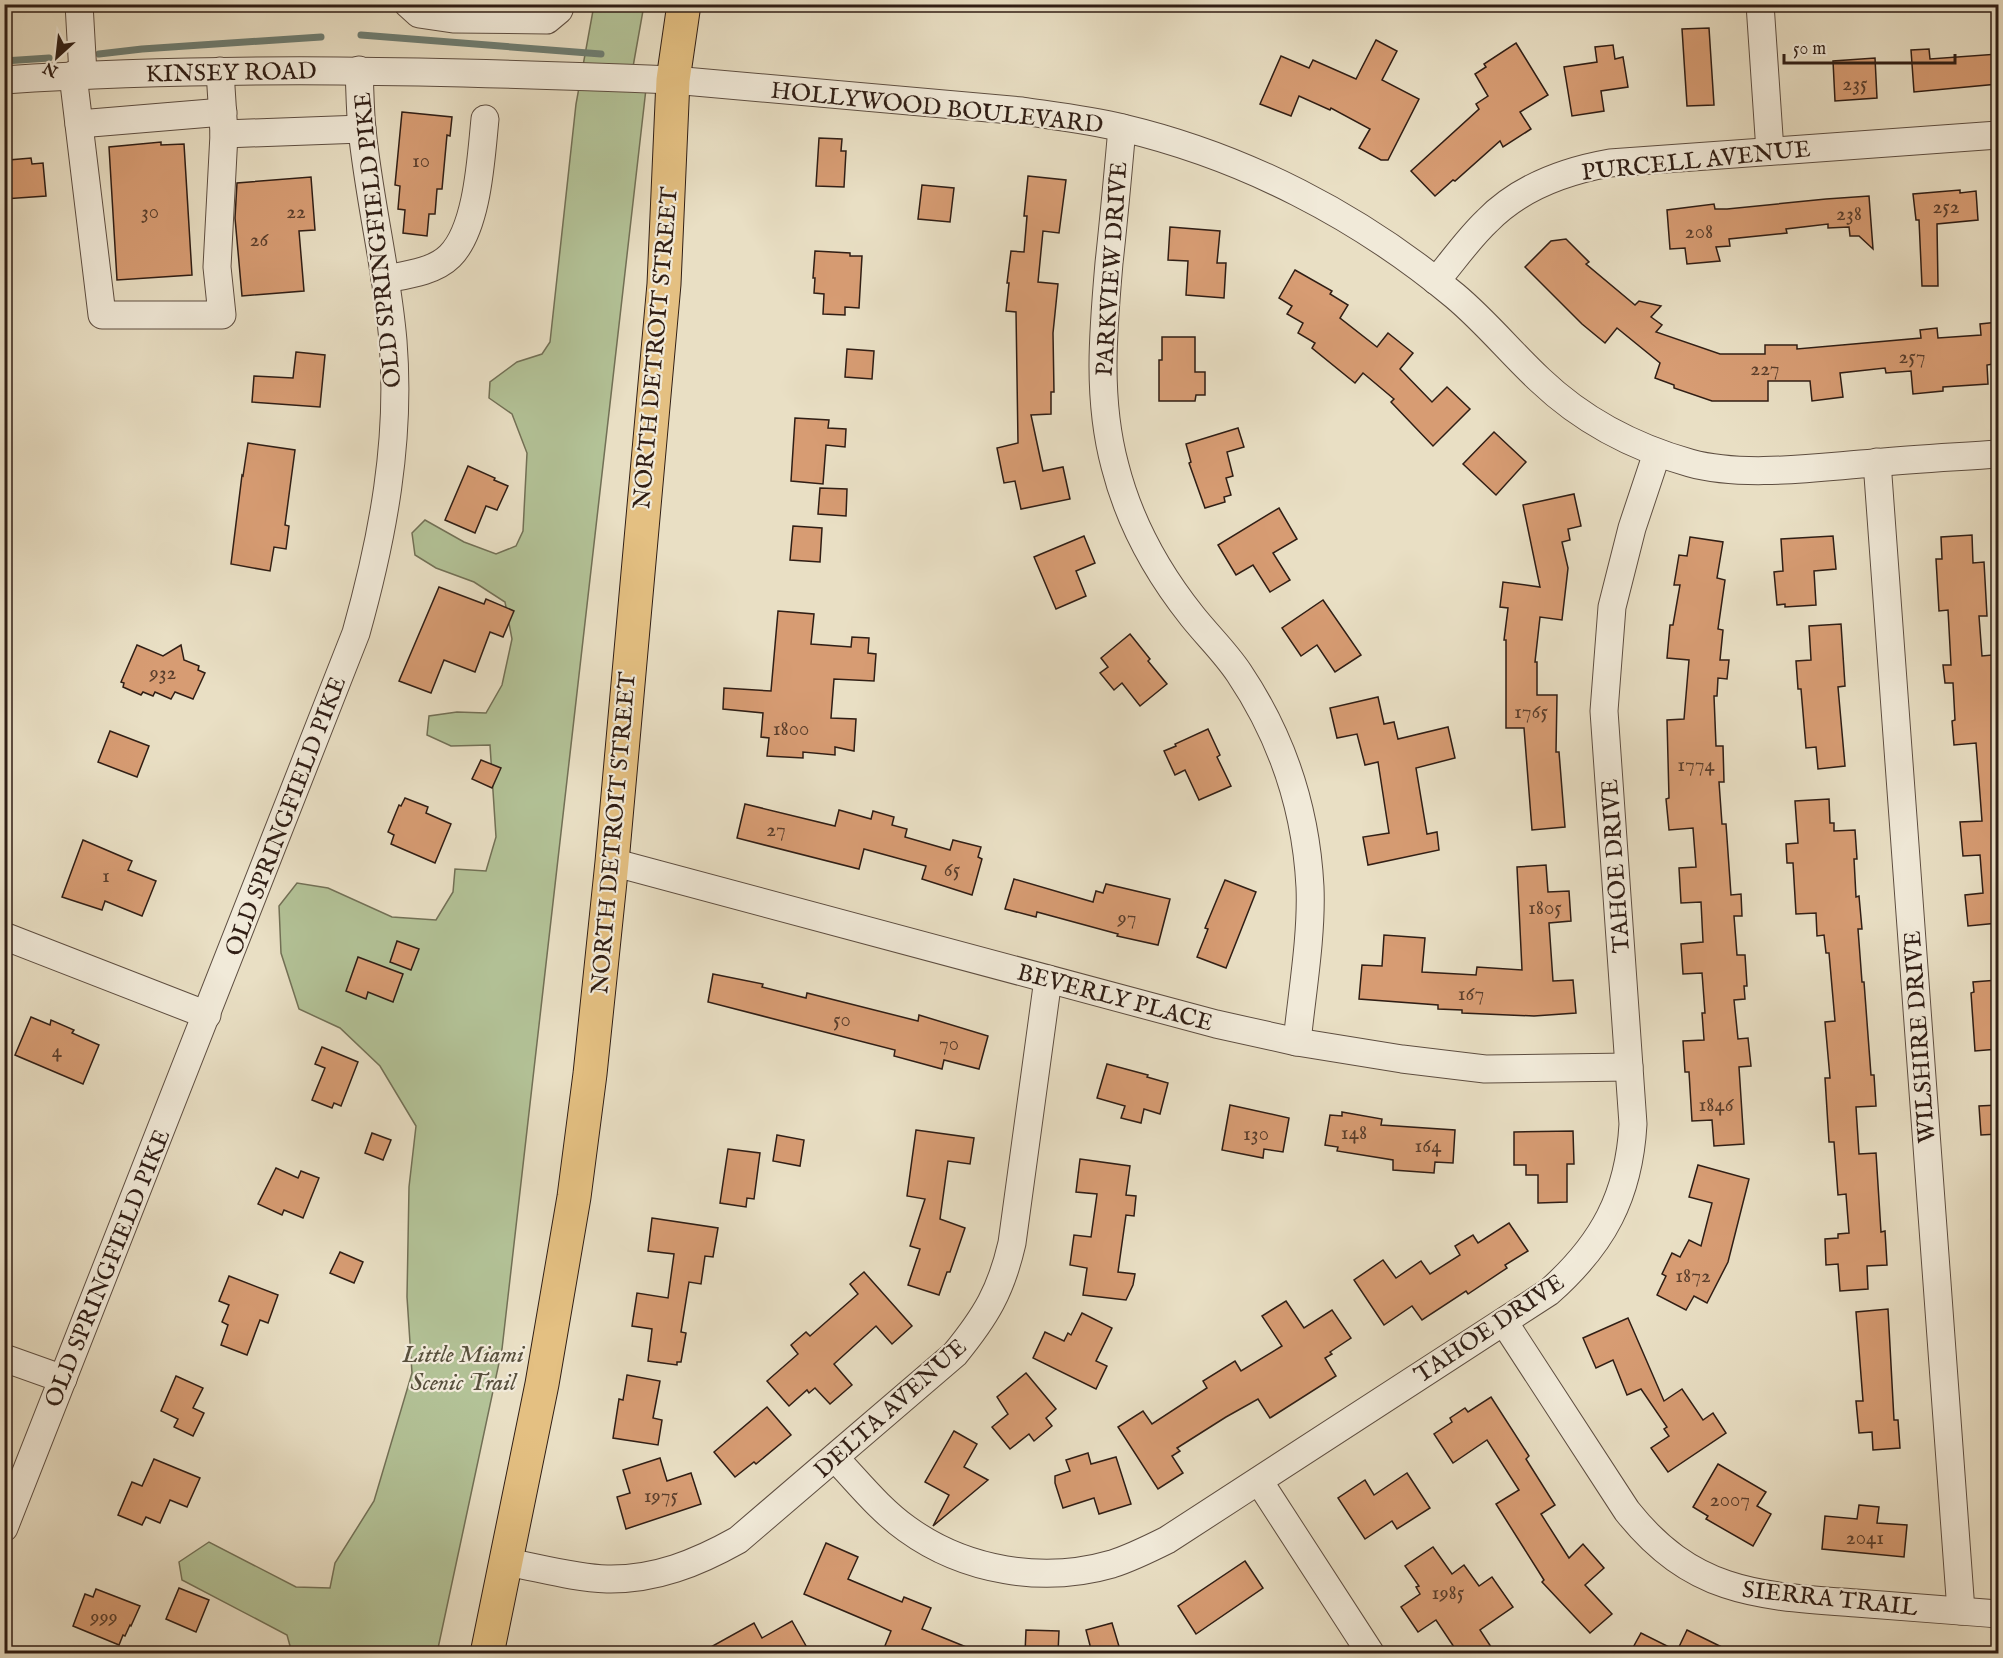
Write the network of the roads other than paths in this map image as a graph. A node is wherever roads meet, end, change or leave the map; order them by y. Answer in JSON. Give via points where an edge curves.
{"nodes":[{"id":1,"x":79,"y":4,"type":"edge"},
{"id":2,"x":408,"y":4,"type":"edge"},
{"id":3,"x":561,"y":4,"type":"edge"},
{"id":4,"x":684,"y":4,"type":"edge"},
{"id":5,"x":1760,"y":4,"type":"edge"},
{"id":6,"x":359,"y":70,"type":"junction"},
{"id":7,"x":220,"y":71,"type":"junction"},
{"id":8,"x":78,"y":75,"type":"junction"},
{"id":9,"x":4,"y":80,"type":"edge"},
{"id":10,"x":673,"y":80,"type":"junction"},
{"id":11,"x":485,"y":119,"type":"dead end"},
{"id":12,"x":223,"y":123,"type":"junction"},
{"id":13,"x":79,"y":124,"type":"junction"},
{"id":14,"x":1122,"y":128,"type":"junction"},
{"id":15,"x":362,"y":129,"type":"junction"},
{"id":16,"x":1998,"y":135,"type":"edge"},
{"id":17,"x":1770,"y":151,"type":"junction"},
{"id":18,"x":1436,"y":281,"type":"junction"},
{"id":19,"x":386,"y":287,"type":"junction"},
{"id":20,"x":1657,"y":453,"type":"junction"},
{"id":21,"x":1998,"y":454,"type":"edge"},
{"id":22,"x":1877,"y":462,"type":"junction"},
{"id":23,"x":612,"y":862,"type":"junction"},
{"id":24,"x":4,"y":936,"type":"edge"},
{"id":25,"x":1048,"y":979,"type":"junction"},
{"id":26,"x":207,"y":1015,"type":"junction"},
{"id":27,"x":1297,"y":1042,"type":"junction"},
{"id":28,"x":1629,"y":1067,"type":"junction"},
{"id":29,"x":1504,"y":1322,"type":"junction"},
{"id":30,"x":4,"y":1358,"type":"edge"},
{"id":31,"x":63,"y":1379,"type":"junction"},
{"id":32,"x":836,"y":1458,"type":"junction"},
{"id":33,"x":1259,"y":1480,"type":"junction"},
{"id":34,"x":4,"y":1528,"type":"edge"},
{"id":35,"x":507,"y":1563,"type":"junction"},
{"id":36,"x":1961,"y":1611,"type":"junction"},
{"id":37,"x":1998,"y":1614,"type":"edge"},
{"id":38,"x":487,"y":1653,"type":"edge"},
{"id":39,"x":1371,"y":1653,"type":"edge"}],
"edges":[{"from":1,"to":8,"type":"street"},
{"from":2,"to":3,"type":"street","via":[[419,14],[453,19],[547,20]]},
{"from":4,"to":10,"type":"highway","name":"NORTH DETROIT STREET"},
{"from":5,"to":17,"type":"street"},
{"from":6,"to":7,"type":"street","name":"KINSEY ROAD"},
{"from":6,"to":10,"type":"street","name":"KINSEY ROAD"},
{"from":6,"to":15,"type":"street","name":"OLD SPRINGFIELD PIKE"},
{"from":7,"to":8,"type":"street","name":"KINSEY ROAD"},
{"from":7,"to":12,"type":"street"},
{"from":8,"to":9,"type":"street","name":"KINSEY ROAD"},
{"from":8,"to":13,"type":"street"},
{"from":10,"to":14,"type":"street","name":"HOLLYWOOD BOULEVARD","via":[[1022,111]]},
{"from":10,"to":23,"type":"highway","name":"NORTH DETROIT STREET","via":[[664,284]]},
{"from":11,"to":19,"type":"street","via":[[474,207],[458,245],[450,257],[434,267]]},
{"from":12,"to":13,"type":"street"},
{"from":12,"to":13,"type":"street","via":[[217,267],[222,315],[102,315]]},
{"from":12,"to":15,"type":"street"},
{"from":14,"to":18,"type":"street","name":"HOLLYWOOD BOULEVARD","via":[[1201,151],[1280,184],[1356,225]]},
{"from":14,"to":27,"type":"street","name":"PARKVIEW DRIVE","via":[[1102,338],[1107,435],[1124,494],[1149,552],[1192,616],[1239,672],[1263,713],[1293,784],[1305,836],[1310,888]]},
{"from":15,"to":19,"type":"street","name":"OLD SPRINGFIELD PIKE"},
{"from":16,"to":17,"type":"street","name":"PURCELL AVENUE"},
{"from":17,"to":18,"type":"street","name":"PURCELL AVENUE","via":[[1610,163],[1558,176],[1508,202],[1487,220]]},
{"from":18,"to":20,"type":"street","name":"HOLLYWOOD BOULEVARD","via":[[1565,402],[1608,431]]},
{"from":19,"to":26,"type":"street","name":"OLD SPRINGFIELD PIKE","via":[[394,352],[395,419],[386,508],[373,573],[356,633]]},
{"from":20,"to":22,"type":"street","name":"HOLLYWOOD BOULEVARD","via":[[1730,471]]},
{"from":20,"to":28,"type":"street","name":"TAHOE DRIVE","via":[[1612,607],[1604,711]]},
{"from":21,"to":22,"type":"street","name":"HOLLYWOOD BOULEVARD"},
{"from":22,"to":36,"type":"street","name":"WILSHIRE DRIVE"},
{"from":23,"to":25,"type":"street","name":"BEVERLY PLACE"},
{"from":23,"to":35,"type":"highway","name":"NORTH DETROIT STREET","via":[[574,1197]]},
{"from":24,"to":26,"type":"street"},
{"from":25,"to":27,"type":"street","name":"BEVERLY PLACE"},
{"from":25,"to":32,"type":"street","name":"DELTA AVENUE","via":[[1012,1243],[998,1291],[955,1354]]},
{"from":26,"to":31,"type":"street","name":"OLD SPRINGFIELD PIKE"},
{"from":27,"to":28,"type":"street","name":"BEVERLY PLACE","via":[[1485,1069]]},
{"from":28,"to":29,"type":"street","name":"TAHOE DRIVE","via":[[1632,1147],[1625,1180],[1611,1215],[1594,1245],[1569,1274]]},
{"from":29,"to":33,"type":"street","name":"TAHOE DRIVE"},
{"from":29,"to":36,"type":"street","name":"SIERRA TRAIL","via":[[1638,1526],[1683,1564],[1719,1583],[1779,1597]]},
{"from":30,"to":31,"type":"street"},
{"from":31,"to":34,"type":"street","name":"OLD SPRINGFIELD PIKE"},
{"from":32,"to":33,"type":"street","name":"TAHOE DRIVE","via":[[882,1508],[928,1542],[981,1565],[1034,1574],[1084,1571],[1136,1556]]},
{"from":32,"to":35,"type":"street","name":"DELTA AVENUE","via":[[738,1540],[681,1568],[606,1579]]},
{"from":33,"to":39,"type":"street"},
{"from":35,"to":38,"type":"highway","name":"NORTH DETROIT STREET"},
{"from":36,"to":37,"type":"street","name":"SIERRA TRAIL"}]}
